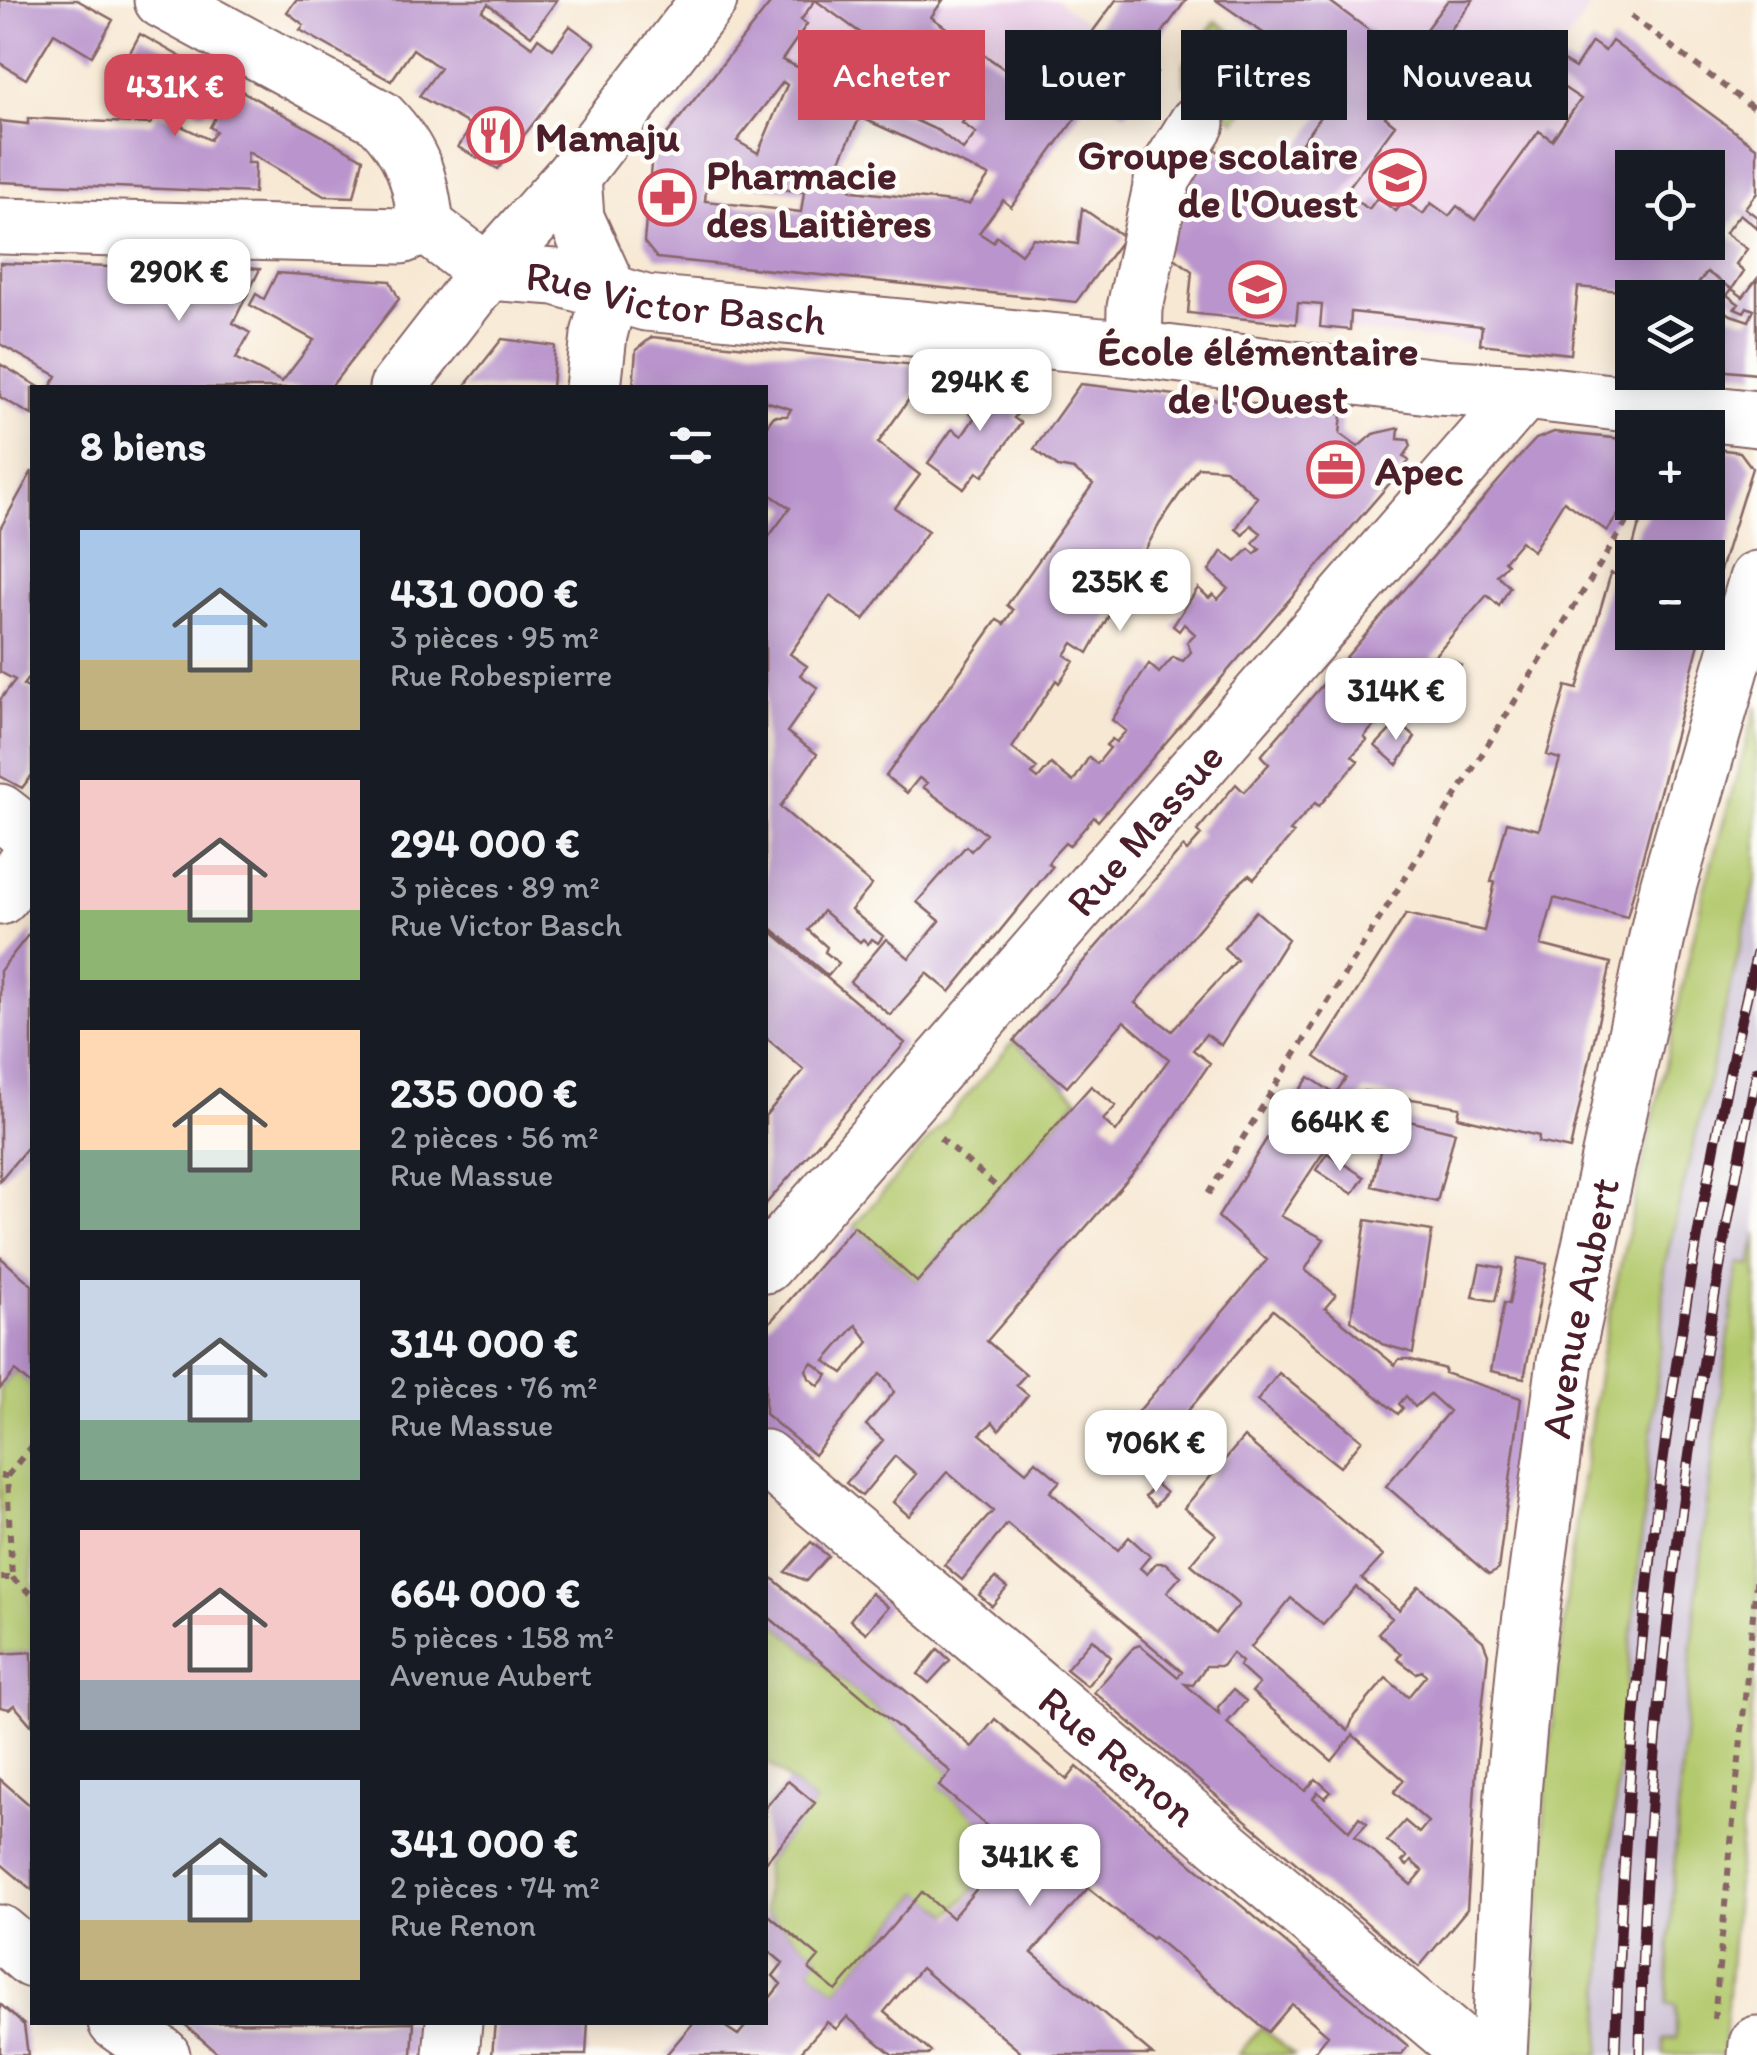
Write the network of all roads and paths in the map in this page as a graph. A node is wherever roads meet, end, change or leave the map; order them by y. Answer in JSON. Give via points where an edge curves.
{"nodes":[{"id":1,"x":162,"y":0,"type":"edge"},
{"id":2,"x":709,"y":0,"type":"edge"},
{"id":3,"x":1631,"y":16,"type":"dead end"},
{"id":4,"x":1757,"y":111,"type":"edge"},
{"id":5,"x":1197,"y":123,"type":"dead end"},
{"id":6,"x":573,"y":176,"type":"junction"},
{"id":7,"x":0,"y":226,"type":"edge"},
{"id":8,"x":426,"y":226,"type":"junction"},
{"id":9,"x":488,"y":272,"type":"junction"},
{"id":10,"x":610,"y":294,"type":"junction"},
{"id":11,"x":1134,"y":350,"type":"junction"},
{"id":12,"x":399,"y":385,"type":"edge"},
{"id":13,"x":593,"y":385,"type":"edge"},
{"id":14,"x":1524,"y":392,"type":"junction"},
{"id":15,"x":1757,"y":419,"type":"edge"},
{"id":16,"x":1628,"y":520,"type":"edge"},
{"id":17,"x":1757,"y":580,"type":"edge"},
{"id":18,"x":0,"y":812,"type":"edge"},
{"id":19,"x":30,"y":835,"type":"edge"},
{"id":20,"x":30,"y":859,"type":"edge"},
{"id":21,"x":0,"y":897,"type":"edge"},
{"id":22,"x":902,"y":1105,"type":"junction"},
{"id":23,"x":999,"y":1190,"type":"dead end"},
{"id":24,"x":1208,"y":1194,"type":"dead end"},
{"id":25,"x":768,"y":1262,"type":"edge"},
{"id":26,"x":30,"y":1447,"type":"edge"},
{"id":27,"x":768,"y":1461,"type":"edge"},
{"id":28,"x":4,"y":1476,"type":"edge"},
{"id":29,"x":1757,"y":1572,"type":"edge"},
{"id":30,"x":0,"y":1578,"type":"edge"},
{"id":31,"x":12,"y":1578,"type":"junction"},
{"id":32,"x":30,"y":1593,"type":"edge"},
{"id":33,"x":0,"y":1933,"type":"edge"},
{"id":34,"x":30,"y":1958,"type":"edge"},
{"id":35,"x":113,"y":2025,"type":"edge"},
{"id":36,"x":120,"y":2025,"type":"edge"},
{"id":37,"x":454,"y":2025,"type":"edge"},
{"id":38,"x":1742,"y":2045,"type":"edge"},
{"id":39,"x":88,"y":2055,"type":"edge"},
{"id":40,"x":162,"y":2055,"type":"edge"},
{"id":41,"x":451,"y":2055,"type":"edge"},
{"id":42,"x":1473,"y":2055,"type":"edge"},
{"id":43,"x":1499,"y":2055,"type":"edge"}],
"edges":[{"from":1,"to":8,"type":"street","via":[[380,118],[402,142],[422,186]]},
{"from":2,"to":6,"type":"street"},
{"from":3,"to":4,"type":"path"},
{"from":5,"to":11,"type":"street","via":[[1163,178],[1134,308]]},
{"from":6,"to":9,"type":"street"},
{"from":6,"to":10,"type":"street","via":[[576,218]]},
{"from":7,"to":8,"type":"street","via":[[401,236]]},
{"from":8,"to":9,"type":"street"},
{"from":9,"to":10,"type":"street","name":"Rue Victor Basch","via":[[556,277]]},
{"from":9,"to":12,"type":"street"},
{"from":10,"to":11,"type":"street","name":"Rue Victor Basch","via":[[646,303]]},
{"from":10,"to":13,"type":"street"},
{"from":11,"to":14,"type":"street","name":"Rue Victor Basch"},
{"from":14,"to":15,"type":"street","name":"Rue Victor Basch"},
{"from":14,"to":22,"type":"street","name":"Rue Massue"},
{"from":16,"to":24,"type":"path"},
{"from":17,"to":43,"type":"street","name":"Avenue Aubert","via":[[1668,887],[1565,1360],[1525,1661]]},
{"from":18,"to":19,"type":"street"},
{"from":20,"to":21,"type":"street"},
{"from":22,"to":23,"type":"path"},
{"from":22,"to":25,"type":"street","name":"Rue Massue"},
{"from":26,"to":28,"type":"path"},
{"from":27,"to":42,"type":"street","name":"Rue Renon"},
{"from":28,"to":31,"type":"path"},
{"from":29,"to":38,"type":"path"},
{"from":30,"to":31,"type":"path"},
{"from":31,"to":32,"type":"path"},
{"from":33,"to":34,"type":"street"},
{"from":35,"to":39,"type":"street"},
{"from":36,"to":40,"type":"street"},
{"from":37,"to":41,"type":"street"}]}
